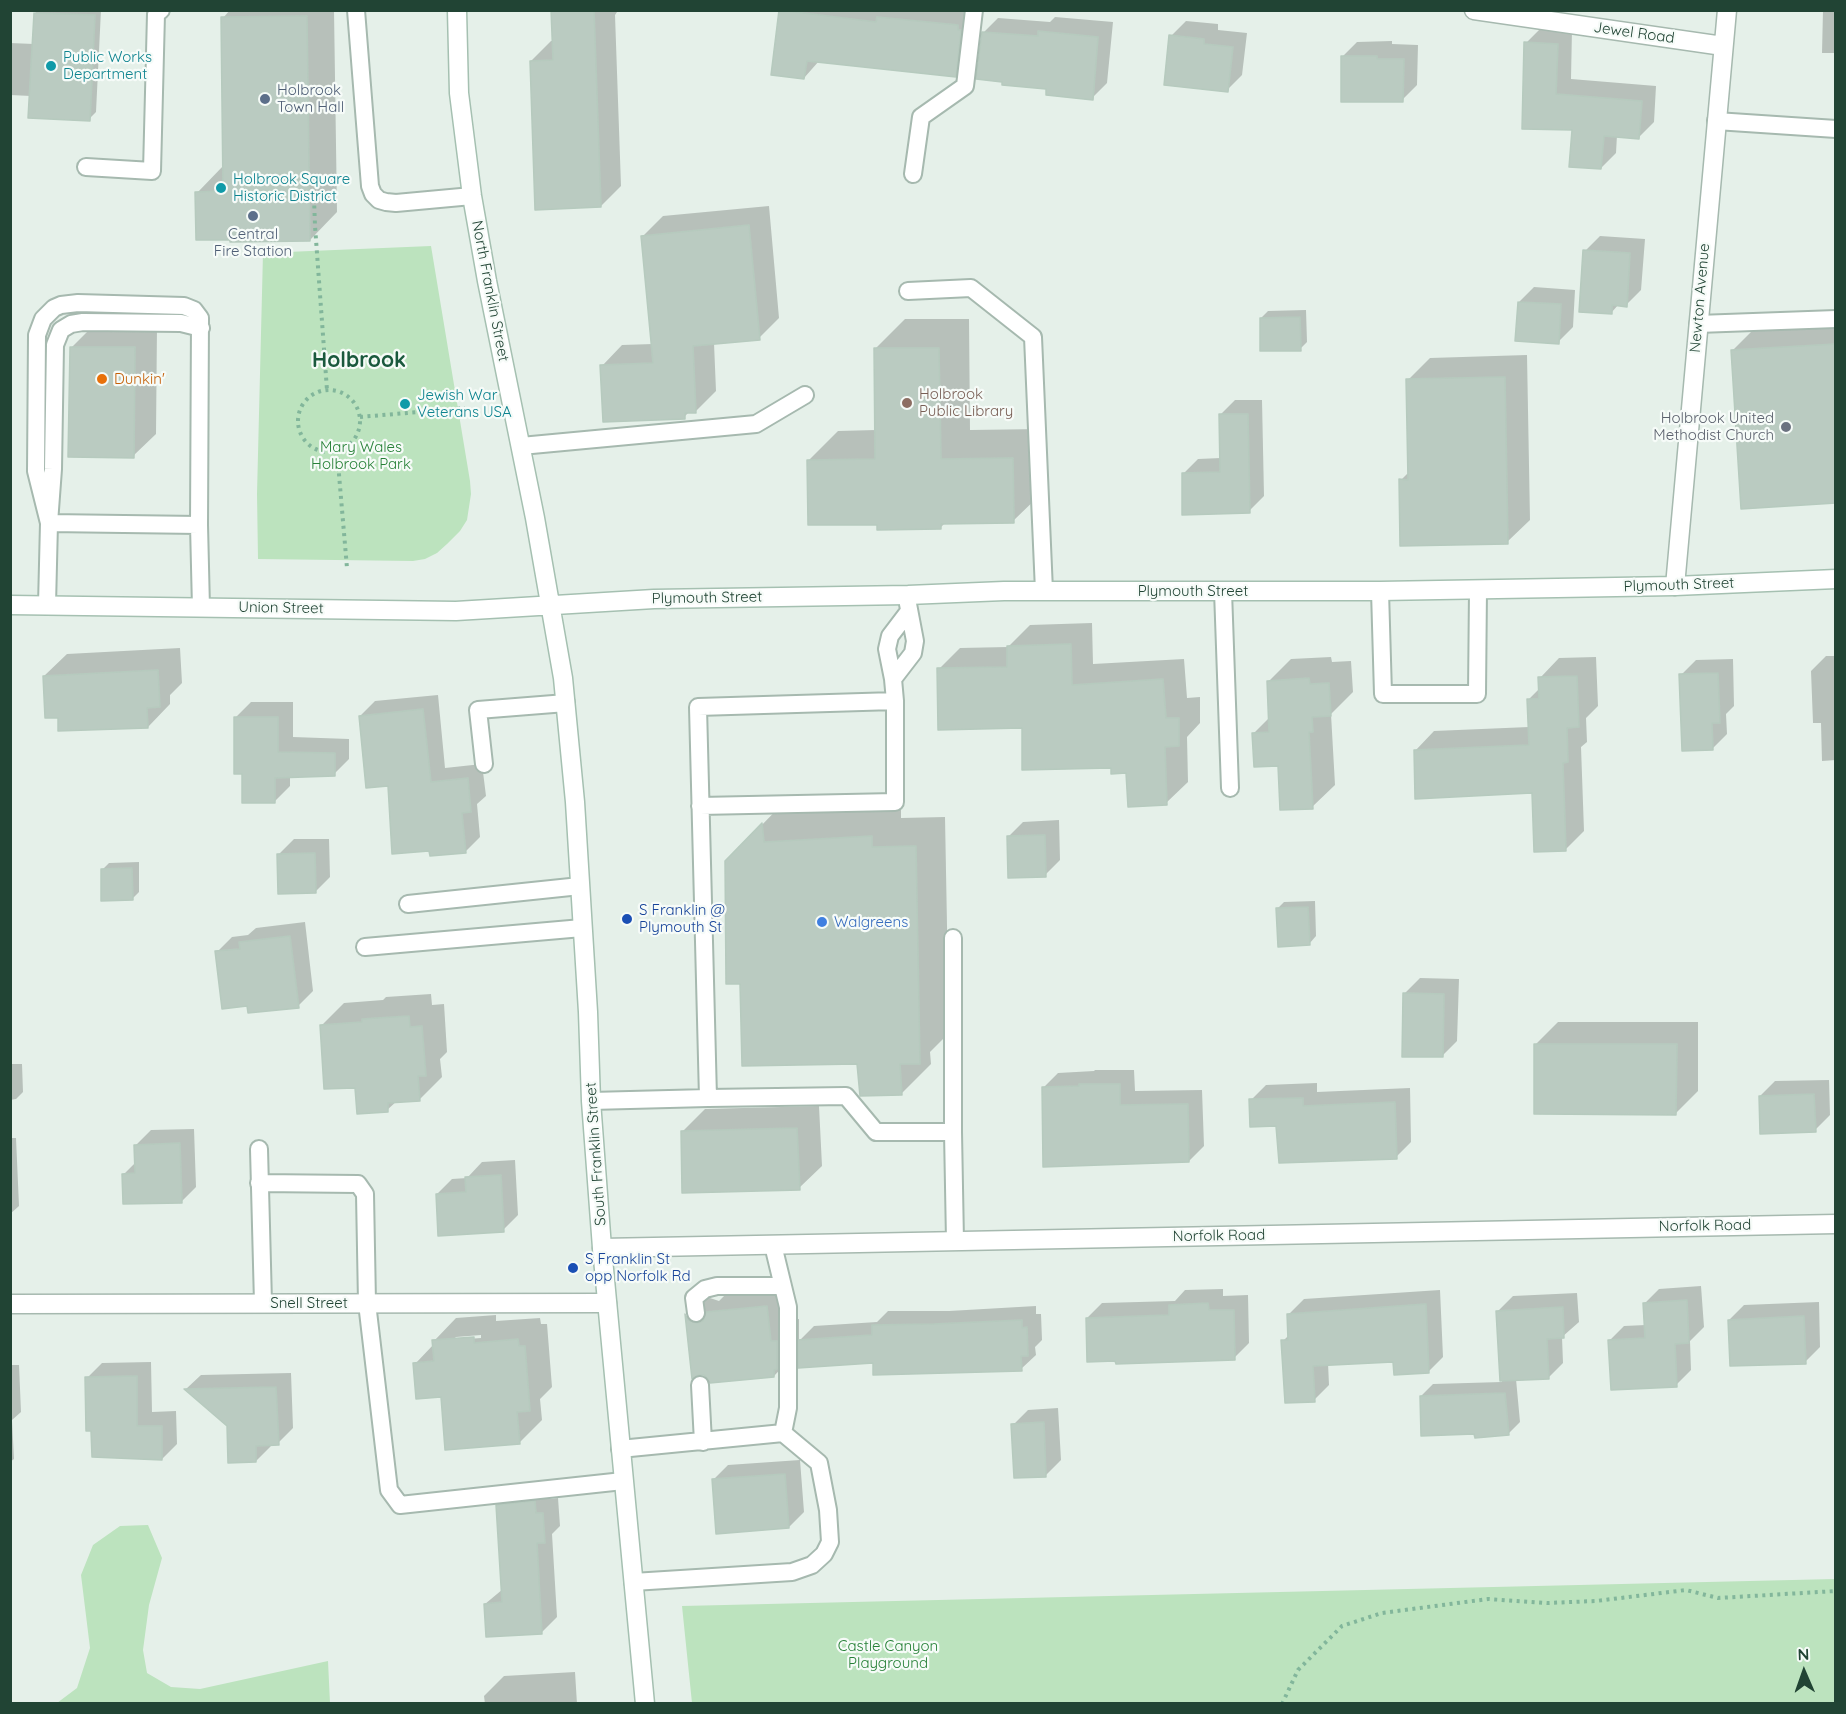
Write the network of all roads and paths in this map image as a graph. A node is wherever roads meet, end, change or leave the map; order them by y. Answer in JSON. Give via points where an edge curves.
{"nodes":[{"id":1,"x":161,"y":10,"type":"edge"},
{"id":2,"x":356,"y":10,"type":"edge"},
{"id":3,"x":457,"y":10,"type":"edge"},
{"id":4,"x":974,"y":10,"type":"edge"},
{"id":5,"x":1474,"y":10,"type":"edge"},
{"id":6,"x":1726,"y":10,"type":"edge"},
{"id":7,"x":1723,"y":46,"type":"junction"},
{"id":8,"x":1716,"y":121,"type":"junction"},
{"id":9,"x":1836,"y":129,"type":"edge"},
{"id":10,"x":86,"y":167,"type":"dead end"},
{"id":11,"x":913,"y":174,"type":"dead end"},
{"id":12,"x":472,"y":196,"type":"junction"},
{"id":13,"x":315,"y":198,"type":"dead end"},
{"id":14,"x":908,"y":291,"type":"dead end"},
{"id":15,"x":1836,"y":319,"type":"edge"},
{"id":16,"x":1698,"y":324,"type":"junction"},
{"id":17,"x":327,"y":390,"type":"junction"},
{"id":18,"x":805,"y":395,"type":"dead end"},
{"id":19,"x":465,"y":408,"type":"dead end"},
{"id":20,"x":360,"y":417,"type":"junction"},
{"id":21,"x":521,"y":446,"type":"junction"},
{"id":22,"x":337,"y":451,"type":"junction"},
{"id":23,"x":49,"y":524,"type":"junction"},
{"id":24,"x":199,"y":525,"type":"junction"},
{"id":25,"x":347,"y":568,"type":"dead end"},
{"id":26,"x":1836,"y":579,"type":"edge"},
{"id":27,"x":1675,"y":586,"type":"junction"},
{"id":28,"x":1478,"y":590,"type":"junction"},
{"id":29,"x":1044,"y":591,"type":"junction"},
{"id":30,"x":1223,"y":591,"type":"junction"},
{"id":31,"x":1380,"y":591,"type":"junction"},
{"id":32,"x":908,"y":603,"type":"junction"},
{"id":33,"x":10,"y":604,"type":"edge"},
{"id":34,"x":48,"y":605,"type":"junction"},
{"id":35,"x":551,"y":605,"type":"junction"},
{"id":36,"x":201,"y":608,"type":"junction"},
{"id":37,"x":893,"y":679,"type":"junction"},
{"id":38,"x":895,"y":701,"type":"junction"},
{"id":39,"x":566,"y":703,"type":"junction"},
{"id":40,"x":484,"y":764,"type":"dead end"},
{"id":41,"x":1230,"y":788,"type":"dead end"},
{"id":42,"x":700,"y":806,"type":"junction"},
{"id":43,"x":580,"y":886,"type":"junction"},
{"id":44,"x":408,"y":904,"type":"dead end"},
{"id":45,"x":582,"y":928,"type":"junction"},
{"id":46,"x":952,"y":938,"type":"dead end"},
{"id":47,"x":365,"y":947,"type":"dead end"},
{"id":48,"x":708,"y":1098,"type":"junction"},
{"id":49,"x":591,"y":1101,"type":"junction"},
{"id":50,"x":953,"y":1132,"type":"junction"},
{"id":51,"x":259,"y":1149,"type":"dead end"},
{"id":52,"x":259,"y":1183,"type":"junction"},
{"id":53,"x":1836,"y":1224,"type":"edge"},
{"id":54,"x":955,"y":1241,"type":"junction"},
{"id":55,"x":773,"y":1245,"type":"junction"},
{"id":56,"x":602,"y":1248,"type":"junction"},
{"id":57,"x":783,"y":1286,"type":"junction"},
{"id":58,"x":263,"y":1303,"type":"junction"},
{"id":59,"x":367,"y":1303,"type":"junction"},
{"id":60,"x":607,"y":1303,"type":"junction"},
{"id":61,"x":10,"y":1304,"type":"edge"},
{"id":62,"x":696,"y":1313,"type":"dead end"},
{"id":63,"x":700,"y":1384,"type":"dead end"},
{"id":64,"x":783,"y":1433,"type":"junction"},
{"id":65,"x":703,"y":1442,"type":"junction"},
{"id":66,"x":620,"y":1449,"type":"junction"},
{"id":67,"x":623,"y":1481,"type":"junction"},
{"id":68,"x":633,"y":1582,"type":"junction"},
{"id":69,"x":1836,"y":1591,"type":"edge"},
{"id":70,"x":645,"y":1704,"type":"edge"},
{"id":71,"x":1282,"y":1704,"type":"edge"}],
"edges":[{"from":1,"to":10,"type":"lane","via":[[156,14],[152,171]]},
{"from":2,"to":12,"type":"lane","via":[[373,194],[379,200],[396,203]]},
{"from":3,"to":12,"type":"main road","name":"North Franklin Street","via":[[459,93]]},
{"from":4,"to":11,"type":"lane","via":[[965,86],[921,117]]},
{"from":5,"to":7,"type":"main road","name":"Jewel Road"},
{"from":6,"to":7,"type":"main road","name":"Newton Avenue"},
{"from":7,"to":8,"type":"main road","name":"Newton Avenue"},
{"from":8,"to":9,"type":"lane"},
{"from":8,"to":16,"type":"main road","name":"Newton Avenue"},
{"from":12,"to":21,"type":"main road","name":"North Franklin Street"},
{"from":13,"to":17,"type":"path"},
{"from":14,"to":29,"type":"lane","via":[[971,288],[1033,338]]},
{"from":15,"to":16,"type":"lane"},
{"from":16,"to":27,"type":"main road","name":"Newton Avenue"},
{"from":17,"to":20,"type":"path","via":[[343,392],[351,398]]},
{"from":17,"to":22,"type":"path","via":[[306,400],[298,418],[299,428],[302,437],[318,450]]},
{"from":18,"to":21,"type":"lane","via":[[756,423]]},
{"from":19,"to":20,"type":"path"},
{"from":20,"to":22,"type":"path","via":[[356,438]]},
{"from":21,"to":35,"type":"main road","name":"North Franklin Street"},
{"from":22,"to":25,"type":"path"},
{"from":23,"to":24,"type":"lane"},
{"from":23,"to":24,"type":"lane","via":[[36,471],[36,343],[43,319],[54,308],[70,304],[175,305],[194,310],[200,318]]},
{"from":23,"to":34,"type":"lane"},
{"from":24,"to":36,"type":"lane"},
{"from":26,"to":27,"type":"main road","name":"Plymouth Street"},
{"from":27,"to":28,"type":"main road","name":"Plymouth Street"},
{"from":28,"to":31,"type":"main road","name":"Plymouth Street"},
{"from":28,"to":31,"type":"lane","via":[[1477,694],[1383,694]]},
{"from":29,"to":30,"type":"main road","name":"Plymouth Street"},
{"from":29,"to":32,"type":"main road","name":"Plymouth Street","via":[[1004,591]]},
{"from":30,"to":31,"type":"main road","name":"Plymouth Street"},
{"from":30,"to":41,"type":"lane"},
{"from":32,"to":35,"type":"main road","name":"Plymouth Street","via":[[654,599]]},
{"from":32,"to":37,"type":"lane","via":[[887,649]]},
{"from":32,"to":37,"type":"lane","via":[[915,641],[913,653]]},
{"from":33,"to":34,"type":"main road","name":"Union Street"},
{"from":34,"to":36,"type":"main road","name":"Union Street"},
{"from":35,"to":36,"type":"main road","name":"Union Street","via":[[456,610]]},
{"from":35,"to":39,"type":"main road","name":"South Franklin Street"},
{"from":37,"to":38,"type":"lane"},
{"from":38,"to":42,"type":"lane","via":[[895,802]]},
{"from":38,"to":42,"type":"lane","via":[[698,707]]},
{"from":39,"to":40,"type":"lane","via":[[478,710]]},
{"from":39,"to":43,"type":"main road","name":"South Franklin Street"},
{"from":42,"to":48,"type":"lane"},
{"from":43,"to":44,"type":"lane"},
{"from":43,"to":45,"type":"main road","name":"South Franklin Street"},
{"from":45,"to":47,"type":"lane"},
{"from":45,"to":49,"type":"main road","name":"South Franklin Street"},
{"from":46,"to":50,"type":"lane"},
{"from":48,"to":49,"type":"lane"},
{"from":48,"to":50,"type":"lane","via":[[846,1096],[876,1132]]},
{"from":49,"to":56,"type":"main road","name":"South Franklin Street"},
{"from":50,"to":54,"type":"lane"},
{"from":51,"to":52,"type":"lane"},
{"from":52,"to":58,"type":"lane"},
{"from":52,"to":59,"type":"lane","via":[[358,1184],[365,1194]]},
{"from":53,"to":54,"type":"main road","name":"Norfolk Road"},
{"from":54,"to":55,"type":"main road","name":"Norfolk Road"},
{"from":55,"to":56,"type":"main road","name":"Norfolk Road"},
{"from":55,"to":57,"type":"lane"},
{"from":56,"to":60,"type":"main road","name":"South Franklin Street"},
{"from":57,"to":62,"type":"lane","via":[[705,1289],[694,1298]]},
{"from":57,"to":64,"type":"lane","via":[[788,1307],[788,1407]]},
{"from":58,"to":59,"type":"main road","name":"Snell Street"},
{"from":58,"to":61,"type":"main road","name":"Snell Street"},
{"from":59,"to":60,"type":"main road","name":"Snell Street"},
{"from":59,"to":67,"type":"lane","via":[[389,1490],[400,1505]]},
{"from":60,"to":66,"type":"main road","name":"South Franklin Street"},
{"from":63,"to":65,"type":"lane"},
{"from":64,"to":65,"type":"lane"},
{"from":64,"to":68,"type":"lane","via":[[819,1463],[830,1542],[824,1554],[812,1565],[792,1572]]},
{"from":65,"to":66,"type":"lane"},
{"from":66,"to":67,"type":"main road","name":"South Franklin Street"},
{"from":67,"to":68,"type":"main road","name":"South Franklin Street"},
{"from":68,"to":70,"type":"main road","name":"South Franklin Street"},
{"from":69,"to":71,"type":"path","via":[[1718,1598],[1686,1590],[1547,1603],[1488,1599],[1382,1613],[1342,1626],[1298,1671]]}]}
